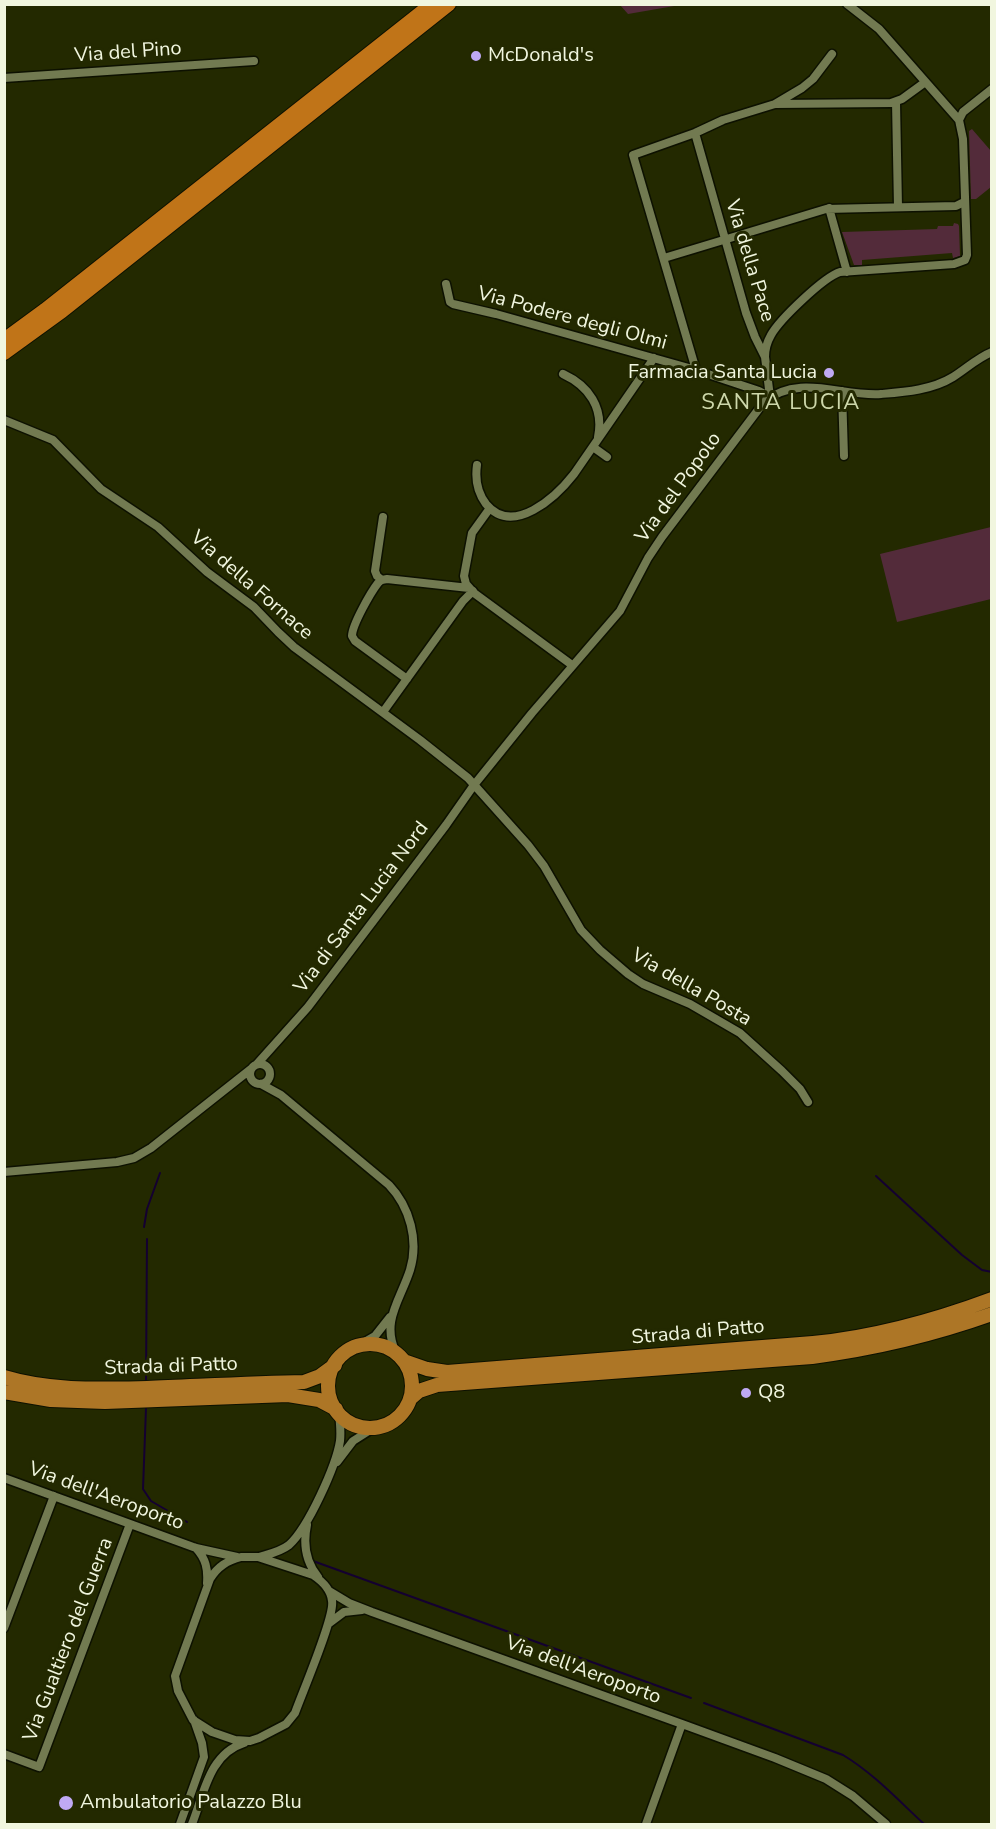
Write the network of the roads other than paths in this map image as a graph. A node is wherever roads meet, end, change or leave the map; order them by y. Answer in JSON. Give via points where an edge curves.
{"nodes":[{"id":1,"x":432,"y":4,"type":"edge"},
{"id":2,"x":449,"y":4,"type":"edge"},
{"id":3,"x":847,"y":4,"type":"edge"},
{"id":4,"x":832,"y":54,"type":"dead end"},
{"id":5,"x":254,"y":61,"type":"dead end"},
{"id":6,"x":4,"y":78,"type":"edge"},
{"id":7,"x":924,"y":83,"type":"junction"},
{"id":8,"x":992,"y":89,"type":"edge"},
{"id":9,"x":896,"y":102,"type":"junction"},
{"id":10,"x":775,"y":104,"type":"junction"},
{"id":11,"x":959,"y":120,"type":"junction"},
{"id":12,"x":695,"y":133,"type":"junction"},
{"id":13,"x":964,"y":201,"type":"junction"},
{"id":14,"x":898,"y":207,"type":"junction"},
{"id":15,"x":829,"y":208,"type":"junction"},
{"id":16,"x":724,"y":238,"type":"junction"},
{"id":17,"x":664,"y":258,"type":"junction"},
{"id":18,"x":847,"y":272,"type":"junction"},
{"id":19,"x":446,"y":284,"type":"dead end"},
{"id":20,"x":4,"y":340,"type":"edge"},
{"id":21,"x":992,"y":352,"type":"edge"},
{"id":22,"x":4,"y":353,"type":"edge"},
{"id":23,"x":765,"y":357,"type":"junction"},
{"id":24,"x":654,"y":358,"type":"junction"},
{"id":25,"x":696,"y":370,"type":"junction"},
{"id":26,"x":563,"y":374,"type":"dead end"},
{"id":27,"x":842,"y":391,"type":"junction"},
{"id":28,"x":770,"y":397,"type":"junction"},
{"id":29,"x":4,"y":420,"type":"edge"},
{"id":30,"x":595,"y":443,"type":"junction"},
{"id":31,"x":844,"y":456,"type":"dead end"},
{"id":32,"x":607,"y":457,"type":"dead end"},
{"id":33,"x":477,"y":465,"type":"dead end"},
{"id":34,"x":490,"y":508,"type":"junction"},
{"id":35,"x":383,"y":517,"type":"dead end"},
{"id":36,"x":382,"y":580,"type":"junction"},
{"id":37,"x":471,"y":590,"type":"junction"},
{"id":38,"x":572,"y":665,"type":"junction"},
{"id":39,"x":407,"y":679,"type":"junction"},
{"id":40,"x":383,"y":712,"type":"junction"},
{"id":41,"x":474,"y":785,"type":"junction"},
{"id":42,"x":272,"y":1048,"type":"junction"},
{"id":43,"x":254,"y":1067,"type":"junction"},
{"id":44,"x":270,"y":1073,"type":"junction"},
{"id":45,"x":261,"y":1084,"type":"junction"},
{"id":46,"x":281,"y":1095,"type":"junction"},
{"id":47,"x":808,"y":1102,"type":"dead end"},
{"id":48,"x":4,"y":1172,"type":"edge"},
{"id":49,"x":992,"y":1299,"type":"edge"},
{"id":50,"x":394,"y":1312,"type":"junction"},
{"id":51,"x":992,"y":1314,"type":"edge"},
{"id":52,"x":356,"y":1347,"type":"junction"},
{"id":53,"x":400,"y":1357,"type":"junction"},
{"id":54,"x":334,"y":1365,"type":"junction"},
{"id":55,"x":4,"y":1377,"type":"edge"},
{"id":56,"x":4,"y":1392,"type":"edge"},
{"id":57,"x":411,"y":1398,"type":"junction"},
{"id":58,"x":338,"y":1411,"type":"junction"},
{"id":59,"x":375,"y":1427,"type":"junction"},
{"id":60,"x":331,"y":1469,"type":"junction"},
{"id":61,"x":4,"y":1478,"type":"edge"},
{"id":62,"x":54,"y":1496,"type":"junction"},
{"id":63,"x":308,"y":1521,"type":"junction"},
{"id":64,"x":130,"y":1524,"type":"junction"},
{"id":65,"x":196,"y":1548,"type":"junction"},
{"id":66,"x":240,"y":1557,"type":"junction"},
{"id":67,"x":258,"y":1557,"type":"junction"},
{"id":68,"x":321,"y":1580,"type":"junction"},
{"id":69,"x":207,"y":1588,"type":"junction"},
{"id":70,"x":329,"y":1591,"type":"junction"},
{"id":71,"x":372,"y":1612,"type":"junction"},
{"id":72,"x":328,"y":1624,"type":"junction"},
{"id":73,"x":4,"y":1628,"type":"edge"},
{"id":74,"x":193,"y":1720,"type":"junction"},
{"id":75,"x":682,"y":1724,"type":"junction"},
{"id":76,"x":250,"y":1741,"type":"junction"},
{"id":77,"x":4,"y":1754,"type":"edge"},
{"id":78,"x":180,"y":1824,"type":"edge"},
{"id":79,"x":192,"y":1824,"type":"edge"},
{"id":80,"x":646,"y":1824,"type":"edge"},
{"id":81,"x":886,"y":1824,"type":"edge"}],
"edges":[{"from":1,"to":20,"type":"highway"},
{"from":2,"to":22,"type":"highway"},
{"from":3,"to":7,"type":"street","via":[[879,29]]},
{"from":4,"to":10,"type":"street","via":[[813,79]]},
{"from":5,"to":6,"type":"street","name":"Via del Pino"},
{"from":7,"to":9,"type":"street"},
{"from":7,"to":11,"type":"street"},
{"from":8,"to":11,"type":"street","via":[[963,112]]},
{"from":9,"to":10,"type":"street"},
{"from":9,"to":14,"type":"street"},
{"from":10,"to":12,"type":"street"},
{"from":11,"to":13,"type":"street"},
{"from":12,"to":16,"type":"street","name":"Via della Pace"},
{"from":12,"to":17,"type":"street","via":[[633,155]]},
{"from":13,"to":14,"type":"street","via":[[956,206]]},
{"from":13,"to":18,"type":"street","via":[[967,255],[963,262]]},
{"from":14,"to":15,"type":"street"},
{"from":15,"to":16,"type":"street"},
{"from":15,"to":18,"type":"street"},
{"from":16,"to":17,"type":"street"},
{"from":16,"to":23,"type":"street","name":"Via della Pace","via":[[746,313]]},
{"from":17,"to":25,"type":"street"},
{"from":18,"to":23,"type":"street","via":[[832,275],[780,322],[768,341]]},
{"from":19,"to":24,"type":"street","name":"Via Podere degli Olmi","via":[[453,304]]},
{"from":21,"to":27,"type":"street","via":[[945,382],[930,387],[878,394]]},
{"from":23,"to":28,"type":"street","name":"Via della Pace"},
{"from":24,"to":25,"type":"street","name":"Via Podere degli Olmi"},
{"from":24,"to":30,"type":"street"},
{"from":25,"to":28,"type":"street","name":"Via Podere degli Olmi"},
{"from":26,"to":30,"type":"street","via":[[581,384],[593,398],[600,421]]},
{"from":27,"to":28,"type":"street","via":[[805,387]]},
{"from":27,"to":31,"type":"street"},
{"from":28,"to":38,"type":"street","name":"Via del Popolo","via":[[662,537],[620,610]]},
{"from":29,"to":40,"type":"street","name":"Via della Fornace","via":[[53,440],[101,489],[158,527],[207,572],[254,607],[294,647]]},
{"from":30,"to":32,"type":"street"},
{"from":30,"to":34,"type":"street","via":[[569,480],[540,506],[515,517]]},
{"from":33,"to":34,"type":"street","via":[[478,489]]},
{"from":34,"to":37,"type":"street","via":[[472,533],[464,576]]},
{"from":35,"to":36,"type":"street","via":[[375,571]]},
{"from":36,"to":37,"type":"street"},
{"from":36,"to":39,"type":"street","via":[[354,625],[352,636]]},
{"from":37,"to":38,"type":"street"},
{"from":37,"to":39,"type":"street"},
{"from":38,"to":41,"type":"street","name":"Via del Popolo"},
{"from":39,"to":40,"type":"street"},
{"from":40,"to":41,"type":"street","name":"Via della Fornace"},
{"from":41,"to":42,"type":"street","name":"Via di Santa Lucia Nord","via":[[308,1007]]},
{"from":41,"to":47,"type":"street","name":"Via della Posta","via":[[528,844],[581,930],[600,950],[643,984],[690,1004],[740,1034],[782,1071]]},
{"from":42,"to":43,"type":"street","name":"Via di Santa Lucia Nord"},
{"from":42,"to":44,"type":"street","via":[[268,1058]]},
{"from":43,"to":44,"type":"street","via":[[264,1064]]},
{"from":43,"to":45,"type":"street","via":[[252,1081]]},
{"from":43,"to":48,"type":"street","name":"Via di Santa Lucia Nord","via":[[134,1158]]},
{"from":44,"to":45,"type":"street","via":[[266,1083]]},
{"from":44,"to":46,"type":"street"},
{"from":45,"to":46,"type":"street"},
{"from":46,"to":50,"type":"street","via":[[400,1197],[411,1225],[413,1252]]},
{"from":49,"to":53,"type":"main road","name":"Strada di Patto","via":[[914,1325],[813,1343],[447,1372],[427,1370]]},
{"from":50,"to":52,"type":"street","via":[[375,1336]]},
{"from":50,"to":53,"type":"street","via":[[391,1342]]},
{"from":51,"to":57,"type":"main road","name":"Strada di Patto","via":[[928,1335],[855,1351],[437,1385],[420,1390]]},
{"from":52,"to":53,"type":"main road","via":[[374,1344]]},
{"from":52,"to":54,"type":"main road"},
{"from":53,"to":57,"type":"main road","via":[[412,1381]]},
{"from":54,"to":55,"type":"main road","name":"Strada di Patto","via":[[304,1382],[67,1388]]},
{"from":54,"to":58,"type":"main road","via":[[329,1389]]},
{"from":56,"to":58,"type":"main road","name":"Strada di Patto","via":[[51,1400],[105,1402],[288,1395],[320,1400]]},
{"from":57,"to":59,"type":"main road","via":[[395,1419]]},
{"from":58,"to":59,"type":"main road","via":[[356,1425]]},
{"from":58,"to":60,"type":"street","via":[[340,1443]]},
{"from":59,"to":60,"type":"street","via":[[353,1441]]},
{"from":60,"to":63,"type":"street"},
{"from":61,"to":62,"type":"street","name":"Via dell'Aeroporto"},
{"from":62,"to":64,"type":"street","name":"Via dell'Aeroporto"},
{"from":62,"to":73,"type":"street"},
{"from":63,"to":67,"type":"street","via":[[289,1544]]},
{"from":63,"to":68,"type":"street","via":[[308,1563]]},
{"from":64,"to":65,"type":"street","name":"Via dell'Aeroporto"},
{"from":64,"to":77,"type":"street","name":"Via Gualtiero del Guerra","via":[[39,1767]]},
{"from":65,"to":66,"type":"street","name":"Via dell'Aeroporto"},
{"from":65,"to":69,"type":"street","name":"Via dell'Aeroporto","via":[[206,1564]]},
{"from":66,"to":67,"type":"street"},
{"from":66,"to":69,"type":"street","via":[[219,1567]]},
{"from":67,"to":68,"type":"street"},
{"from":68,"to":70,"type":"street"},
{"from":69,"to":74,"type":"street","via":[[176,1672],[178,1691]]},
{"from":70,"to":71,"type":"street","name":"Via dell'Aeroporto"},
{"from":70,"to":72,"type":"street","via":[[333,1604]]},
{"from":71,"to":72,"type":"street","name":"Via dell'Aeroporto","via":[[350,1611]]},
{"from":71,"to":75,"type":"street","name":"Via dell'Aeroporto"},
{"from":72,"to":76,"type":"street","via":[[291,1719]]},
{"from":74,"to":76,"type":"street","via":[[219,1735]]},
{"from":74,"to":78,"type":"street","via":[[202,1743],[203,1760]]},
{"from":75,"to":80,"type":"street"},
{"from":75,"to":81,"type":"street","name":"Via dell'Aeroporto","via":[[826,1779]]},
{"from":76,"to":79,"type":"street","via":[[230,1749],[218,1760]]}]}
